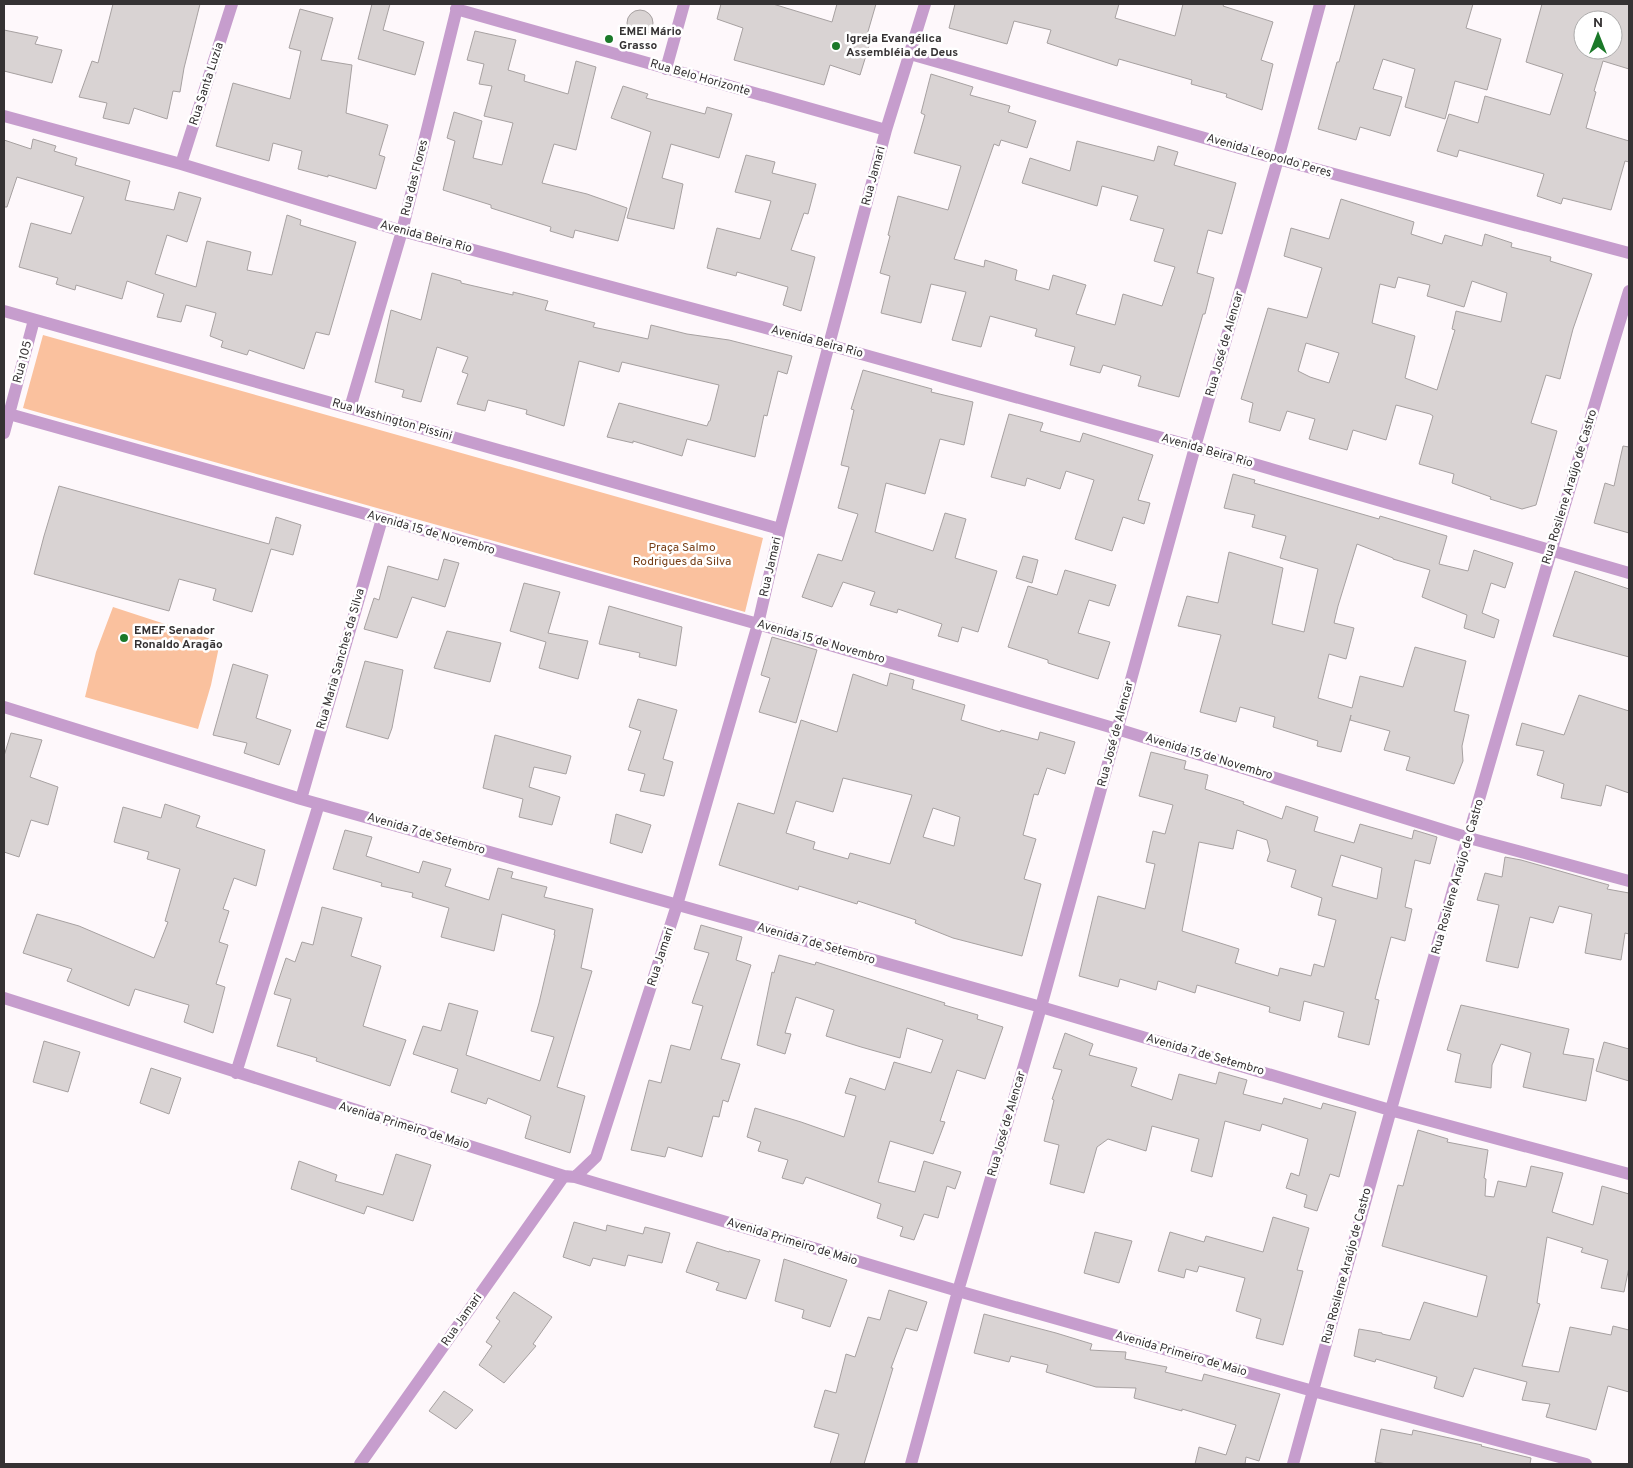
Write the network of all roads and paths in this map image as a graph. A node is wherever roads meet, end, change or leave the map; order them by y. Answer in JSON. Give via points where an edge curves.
{"nodes":[{"id":1,"x":232,"y":4,"type":"edge"},
{"id":2,"x":684,"y":4,"type":"edge"},
{"id":3,"x":925,"y":4,"type":"edge"},
{"id":4,"x":1320,"y":4,"type":"edge"},
{"id":5,"x":457,"y":6,"type":"edge"},
{"id":6,"x":910,"y":54,"type":"junction"},
{"id":7,"x":666,"y":69,"type":"junction"},
{"id":8,"x":4,"y":116,"type":"edge"},
{"id":9,"x":886,"y":130,"type":"junction"},
{"id":10,"x":1278,"y":159,"type":"junction"},
{"id":11,"x":181,"y":164,"type":"junction"},
{"id":12,"x":402,"y":231,"type":"junction"},
{"id":13,"x":1629,"y":253,"type":"edge"},
{"id":14,"x":1629,"y":291,"type":"edge"},
{"id":15,"x":4,"y":311,"type":"edge"},
{"id":16,"x":34,"y":320,"type":"junction"},
{"id":17,"x":829,"y":344,"type":"junction"},
{"id":18,"x":350,"y":408,"type":"junction"},
{"id":19,"x":9,"y":414,"type":"junction"},
{"id":20,"x":4,"y":433,"type":"edge"},
{"id":21,"x":1195,"y":448,"type":"junction"},
{"id":22,"x":382,"y":519,"type":"junction"},
{"id":23,"x":780,"y":529,"type":"junction"},
{"id":24,"x":1550,"y":551,"type":"junction"},
{"id":25,"x":1629,"y":573,"type":"edge"},
{"id":26,"x":758,"y":624,"type":"junction"},
{"id":27,"x":4,"y":707,"type":"edge"},
{"id":28,"x":1117,"y":729,"type":"junction"},
{"id":29,"x":301,"y":799,"type":"junction"},
{"id":30,"x":319,"y":804,"type":"junction"},
{"id":31,"x":1469,"y":838,"type":"junction"},
{"id":32,"x":1629,"y":880,"type":"edge"},
{"id":33,"x":677,"y":905,"type":"junction"},
{"id":34,"x":4,"y":998,"type":"edge"},
{"id":35,"x":1041,"y":1007,"type":"junction"},
{"id":36,"x":236,"y":1073,"type":"junction"},
{"id":37,"x":1390,"y":1110,"type":"junction"},
{"id":38,"x":1629,"y":1174,"type":"edge"},
{"id":39,"x":570,"y":1176,"type":"junction"},
{"id":40,"x":958,"y":1291,"type":"junction"},
{"id":41,"x":1313,"y":1391,"type":"junction"},
{"id":42,"x":360,"y":1464,"type":"edge"},
{"id":43,"x":911,"y":1464,"type":"edge"},
{"id":44,"x":1293,"y":1464,"type":"edge"},
{"id":45,"x":1586,"y":1464,"type":"edge"}],
"edges":[{"from":1,"to":11,"type":"street","name":"Rua Santa Luzia"},
{"from":2,"to":7,"type":"street"},
{"from":3,"to":6,"type":"street","name":"Rua Jamari"},
{"from":4,"to":10,"type":"street","name":"Rua José de Alencar"},
{"from":5,"to":7,"type":"street","name":"Rua Belo Horizonte"},
{"from":5,"to":12,"type":"street","name":"Rua das Flores"},
{"from":6,"to":9,"type":"street","name":"Rua Jamari"},
{"from":6,"to":10,"type":"street","name":"Avenida Leopoldo Peres"},
{"from":7,"to":9,"type":"street","name":"Rua Belo Horizonte"},
{"from":8,"to":11,"type":"street","name":"Avenida Beira Rio"},
{"from":9,"to":17,"type":"street","name":"Rua Jamari"},
{"from":10,"to":13,"type":"street","name":"Avenida Leopoldo Peres"},
{"from":10,"to":21,"type":"street","name":"Rua José de Alencar"},
{"from":11,"to":12,"type":"street","name":"Avenida Beira Rio"},
{"from":12,"to":17,"type":"street","name":"Avenida Beira Rio"},
{"from":12,"to":18,"type":"street","name":"Rua das Flores"},
{"from":14,"to":24,"type":"street","name":"Rua Rosilene Araújo de Castro"},
{"from":15,"to":16,"type":"street","name":"Rua Washington Pissini"},
{"from":16,"to":18,"type":"street","name":"Rua Washington Pissini"},
{"from":16,"to":19,"type":"street","name":"Rua 105"},
{"from":17,"to":21,"type":"street","name":"Avenida Beira Rio"},
{"from":17,"to":23,"type":"street","name":"Rua Jamari"},
{"from":18,"to":23,"type":"street","name":"Rua Washington Pissini"},
{"from":19,"to":20,"type":"street","name":"Rua 105"},
{"from":19,"to":22,"type":"street","name":"Avenida 15 de Novembro"},
{"from":21,"to":24,"type":"street","name":"Avenida Beira Rio"},
{"from":21,"to":28,"type":"street","name":"Rua José de Alencar"},
{"from":22,"to":26,"type":"street","name":"Avenida 15 de Novembro"},
{"from":22,"to":29,"type":"street","name":"Rua Maria Sanches da Silva"},
{"from":23,"to":26,"type":"street","name":"Rua Jamari"},
{"from":24,"to":25,"type":"street","name":"Avenida Beira Rio"},
{"from":24,"to":31,"type":"street","name":"Rua Rosilene Araújo de Castro"},
{"from":26,"to":28,"type":"street","name":"Avenida 15 de Novembro"},
{"from":26,"to":33,"type":"street","name":"Rua Jamari"},
{"from":27,"to":29,"type":"street","name":"Avenida 7 de Setembro"},
{"from":28,"to":31,"type":"street","name":"Avenida 15 de Novembro"},
{"from":28,"to":35,"type":"street","name":"Rua José de Alencar"},
{"from":29,"to":30,"type":"street","name":"Avenida 7 de Setembro"},
{"from":30,"to":33,"type":"street","name":"Avenida 7 de Setembro"},
{"from":30,"to":36,"type":"street"},
{"from":31,"to":32,"type":"street","name":"Avenida 15 de Novembro"},
{"from":31,"to":37,"type":"street","name":"Rua Rosilene Araújo de Castro"},
{"from":33,"to":35,"type":"street","name":"Avenida 7 de Setembro"},
{"from":33,"to":39,"type":"street","name":"Rua Jamari","via":[[596,1158]]},
{"from":34,"to":36,"type":"street","name":"Avenida Primeiro de Maio"},
{"from":35,"to":37,"type":"street","name":"Avenida 7 de Setembro"},
{"from":35,"to":40,"type":"street","name":"Rua José de Alencar"},
{"from":36,"to":39,"type":"street","name":"Avenida Primeiro de Maio"},
{"from":37,"to":38,"type":"street","name":"Avenida 7 de Setembro"},
{"from":37,"to":41,"type":"street","name":"Rua Rosilene Araújo de Castro"},
{"from":39,"to":40,"type":"street","name":"Avenida Primeiro de Maio"},
{"from":39,"to":42,"type":"street","name":"Rua Jamari"},
{"from":40,"to":41,"type":"street","name":"Avenida Primeiro de Maio"},
{"from":40,"to":43,"type":"street","name":"Rua José de Alencar"},
{"from":41,"to":44,"type":"street","name":"Rua Rosilene Araújo de Castro"},
{"from":41,"to":45,"type":"street","name":"Avenida Primeiro de Maio"}]}
